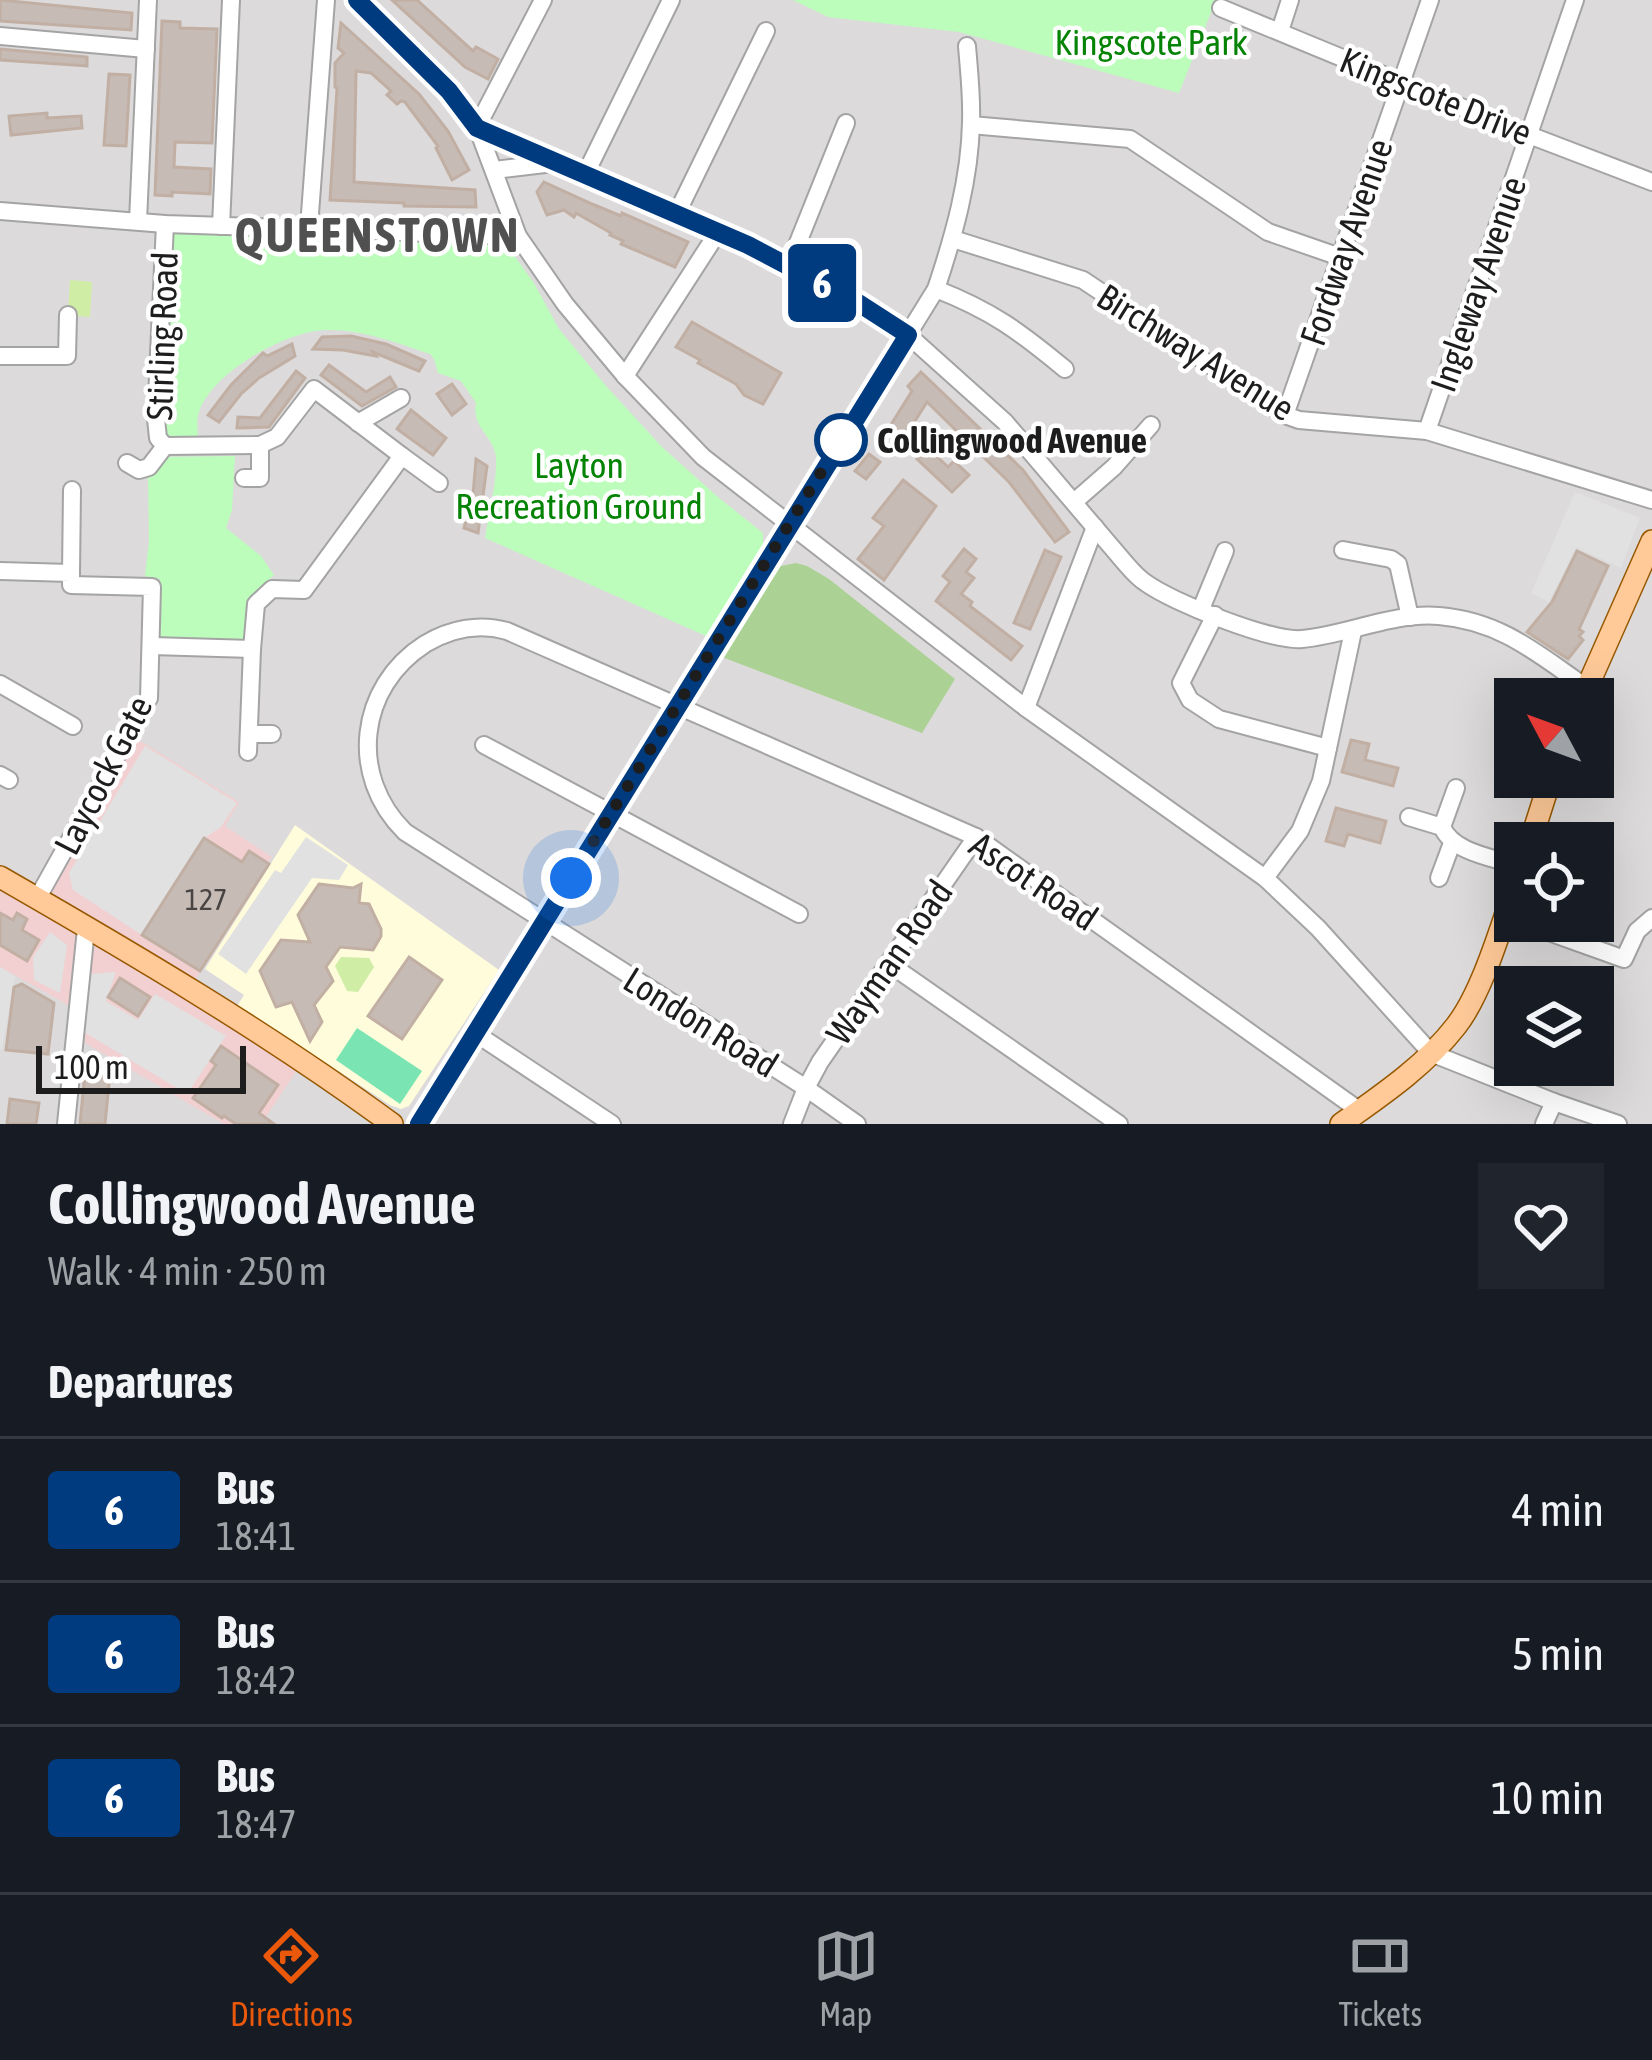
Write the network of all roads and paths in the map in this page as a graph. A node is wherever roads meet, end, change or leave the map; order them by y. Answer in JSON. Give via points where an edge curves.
{"nodes":[{"id":1,"x":148,"y":0,"type":"edge"},
{"id":2,"x":231,"y":0,"type":"edge"},
{"id":3,"x":326,"y":0,"type":"edge"},
{"id":4,"x":357,"y":0,"type":"edge"},
{"id":5,"x":543,"y":0,"type":"edge"},
{"id":6,"x":670,"y":0,"type":"edge"},
{"id":7,"x":1290,"y":0,"type":"edge"},
{"id":8,"x":1430,"y":0,"type":"edge"},
{"id":9,"x":1575,"y":0,"type":"edge"},
{"id":10,"x":1221,"y":8,"type":"dead end"},
{"id":11,"x":766,"y":31,"type":"dead end"},
{"id":12,"x":1280,"y":31,"type":"junction"},
{"id":13,"x":0,"y":36,"type":"edge"},
{"id":14,"x":967,"y":46,"type":"dead end"},
{"id":15,"x":146,"y":50,"type":"junction"},
{"id":16,"x":1403,"y":82,"type":"junction"},
{"id":17,"x":846,"y":123,"type":"dead end"},
{"id":18,"x":971,"y":125,"type":"junction"},
{"id":19,"x":477,"y":128,"type":"junction"},
{"id":20,"x":1528,"y":135,"type":"junction"},
{"id":21,"x":554,"y":162,"type":"junction"},
{"id":22,"x":494,"y":170,"type":"junction"},
{"id":23,"x":585,"y":175,"type":"junction"},
{"id":24,"x":1652,"y":182,"type":"edge"},
{"id":25,"x":0,"y":211,"type":"edge"},
{"id":26,"x":676,"y":213,"type":"junction"},
{"id":27,"x":138,"y":221,"type":"junction"},
{"id":28,"x":166,"y":224,"type":"junction"},
{"id":29,"x":221,"y":226,"type":"junction"},
{"id":30,"x":309,"y":227,"type":"junction"},
{"id":31,"x":718,"y":232,"type":"junction"},
{"id":32,"x":518,"y":236,"type":"junction"},
{"id":33,"x":952,"y":239,"type":"junction"},
{"id":34,"x":1340,"y":257,"type":"junction"},
{"id":35,"x":789,"y":265,"type":"junction"},
{"id":36,"x":936,"y":289,"type":"junction"},
{"id":37,"x":68,"y":315,"type":"dead end"},
{"id":38,"x":908,"y":335,"type":"junction"},
{"id":39,"x":0,"y":356,"type":"edge"},
{"id":40,"x":1065,"y":369,"type":"dead end"},
{"id":41,"x":625,"y":376,"type":"junction"},
{"id":42,"x":402,"y":399,"type":"dead end"},
{"id":43,"x":1285,"y":415,"type":"junction"},
{"id":44,"x":358,"y":423,"type":"junction"},
{"id":45,"x":1151,"y":424,"type":"dead end"},
{"id":46,"x":1427,"y":431,"type":"junction"},
{"id":47,"x":165,"y":446,"type":"junction"},
{"id":48,"x":260,"y":446,"type":"junction"},
{"id":49,"x":403,"y":456,"type":"junction"},
{"id":50,"x":127,"y":463,"type":"dead end"},
{"id":51,"x":244,"y":478,"type":"dead end"},
{"id":52,"x":441,"y":481,"type":"dead end"},
{"id":53,"x":72,"y":490,"type":"dead end"},
{"id":54,"x":1652,"y":500,"type":"edge"},
{"id":55,"x":1074,"y":502,"type":"junction"},
{"id":56,"x":788,"y":525,"type":"junction"},
{"id":57,"x":1094,"y":527,"type":"junction"},
{"id":58,"x":1652,"y":542,"type":"edge"},
{"id":59,"x":1225,"y":550,"type":"dead end"},
{"id":60,"x":1342,"y":550,"type":"dead end"},
{"id":61,"x":0,"y":571,"type":"edge"},
{"id":62,"x":71,"y":573,"type":"junction"},
{"id":63,"x":1208,"y":612,"type":"junction"},
{"id":64,"x":1410,"y":617,"type":"junction"},
{"id":65,"x":1353,"y":631,"type":"junction"},
{"id":66,"x":152,"y":646,"type":"junction"},
{"id":67,"x":252,"y":649,"type":"junction"},
{"id":68,"x":1564,"y":678,"type":"edge"},
{"id":69,"x":1591,"y":678,"type":"edge"},
{"id":70,"x":0,"y":684,"type":"edge"},
{"id":71,"x":678,"y":704,"type":"junction"},
{"id":72,"x":1026,"y":708,"type":"junction"},
{"id":73,"x":73,"y":726,"type":"dead end"},
{"id":74,"x":272,"y":734,"type":"dead end"},
{"id":75,"x":484,"y":745,"type":"dead end"},
{"id":76,"x":1328,"y":748,"type":"junction"},
{"id":77,"x":1456,"y":788,"type":"dead end"},
{"id":78,"x":611,"y":813,"type":"junction"},
{"id":79,"x":1409,"y":817,"type":"dead end"},
{"id":80,"x":1447,"y":835,"type":"junction"},
{"id":81,"x":976,"y":838,"type":"junction"},
{"id":82,"x":1494,"y":856,"type":"edge"},
{"id":83,"x":0,"y":878,"type":"edge"},
{"id":84,"x":1265,"y":878,"type":"junction"},
{"id":85,"x":1439,"y":878,"type":"dead end"},
{"id":86,"x":37,"y":899,"type":"junction"},
{"id":87,"x":799,"y":914,"type":"dead end"},
{"id":88,"x":1652,"y":919,"type":"edge"},
{"id":89,"x":544,"y":922,"type":"junction"},
{"id":90,"x":86,"y":929,"type":"junction"},
{"id":91,"x":1501,"y":942,"type":"edge"},
{"id":92,"x":1578,"y":942,"type":"edge"},
{"id":93,"x":889,"y":963,"type":"junction"},
{"id":94,"x":475,"y":1033,"type":"junction"},
{"id":95,"x":1431,"y":1054,"type":"junction"},
{"id":96,"x":806,"y":1088,"type":"junction"},
{"id":97,"x":1554,"y":1102,"type":"junction"},
{"id":98,"x":1351,"y":1117,"type":"edge"},
{"id":99,"x":66,"y":1124,"type":"edge"},
{"id":100,"x":392,"y":1124,"type":"edge"},
{"id":101,"x":419,"y":1124,"type":"edge"},
{"id":102,"x":612,"y":1124,"type":"edge"},
{"id":103,"x":792,"y":1124,"type":"edge"},
{"id":104,"x":857,"y":1124,"type":"edge"},
{"id":105,"x":1118,"y":1124,"type":"edge"},
{"id":106,"x":1544,"y":1124,"type":"edge"},
{"id":107,"x":1618,"y":1124,"type":"edge"}],
"edges":[{"from":1,"to":15,"type":"street"},
{"from":2,"to":29,"type":"street"},
{"from":3,"to":30,"type":"street"},
{"from":4,"to":19,"type":"street"},
{"from":5,"to":19,"type":"street"},
{"from":6,"to":23,"type":"street"},
{"from":7,"to":12,"type":"street"},
{"from":8,"to":16,"type":"street","name":"Fordway Avenue"},
{"from":9,"to":20,"type":"street","name":"Ingleway Avenue"},
{"from":10,"to":12,"type":"street","name":"Kingscote Drive"},
{"from":11,"to":26,"type":"street"},
{"from":12,"to":16,"type":"street","name":"Kingscote Drive"},
{"from":13,"to":15,"type":"street"},
{"from":14,"to":18,"type":"street"},
{"from":15,"to":27,"type":"street"},
{"from":16,"to":20,"type":"street","name":"Kingscote Drive"},
{"from":16,"to":34,"type":"street","name":"Fordway Avenue"},
{"from":17,"to":35,"type":"street"},
{"from":18,"to":33,"type":"street"},
{"from":18,"to":34,"type":"street","via":[[1130,139],[1268,232]]},
{"from":19,"to":21,"type":"street"},
{"from":19,"to":22,"type":"street"},
{"from":20,"to":24,"type":"street","name":"Kingscote Drive"},
{"from":20,"to":46,"type":"street","name":"Ingleway Avenue"},
{"from":21,"to":22,"type":"street"},
{"from":21,"to":23,"type":"street"},
{"from":22,"to":32,"type":"street"},
{"from":23,"to":26,"type":"street"},
{"from":25,"to":27,"type":"street"},
{"from":26,"to":31,"type":"street"},
{"from":27,"to":28,"type":"street"},
{"from":28,"to":29,"type":"street"},
{"from":28,"to":47,"type":"street","name":"Stirling Road","via":[[156,419]]},
{"from":29,"to":30,"type":"street"},
{"from":30,"to":32,"type":"street"},
{"from":31,"to":35,"type":"street"},
{"from":31,"to":41,"type":"street"},
{"from":32,"to":41,"type":"street"},
{"from":33,"to":36,"type":"street"},
{"from":33,"to":43,"type":"street","name":"Birchway Avenue","via":[[1083,280]]},
{"from":34,"to":43,"type":"street","name":"Fordway Avenue"},
{"from":35,"to":38,"type":"street"},
{"from":36,"to":38,"type":"street"},
{"from":36,"to":40,"type":"street","via":[[1015,327]]},
{"from":37,"to":39,"type":"street","via":[[68,356]]},
{"from":38,"to":55,"type":"street","via":[[1005,422]]},
{"from":38,"to":56,"type":"street"},
{"from":41,"to":56,"type":"street","via":[[703,457]]},
{"from":42,"to":44,"type":"street"},
{"from":43,"to":46,"type":"street","name":"Birchway Avenue"},
{"from":44,"to":48,"type":"street","via":[[314,389],[277,437]]},
{"from":44,"to":49,"type":"street"},
{"from":45,"to":55,"type":"street"},
{"from":46,"to":54,"type":"street","name":"Birchway Avenue"},
{"from":47,"to":48,"type":"street"},
{"from":47,"to":50,"type":"street","via":[[149,467]]},
{"from":48,"to":51,"type":"street","via":[[260,478]]},
{"from":49,"to":52,"type":"street"},
{"from":49,"to":67,"type":"street","via":[[304,590],[272,589],[256,604]]},
{"from":53,"to":62,"type":"street"},
{"from":55,"to":57,"type":"street"},
{"from":56,"to":71,"type":"street"},
{"from":56,"to":72,"type":"street"},
{"from":57,"to":63,"type":"street","via":[[1141,580]]},
{"from":57,"to":72,"type":"street"},
{"from":58,"to":69,"type":"main road"},
{"from":59,"to":63,"type":"street"},
{"from":60,"to":64,"type":"street","via":[[1398,564]]},
{"from":61,"to":62,"type":"street"},
{"from":62,"to":66,"type":"street","via":[[71,586],[152,587]]},
{"from":63,"to":65,"type":"street","via":[[1286,640]]},
{"from":63,"to":76,"type":"street","via":[[1181,682],[1190,700],[1219,719]]},
{"from":64,"to":65,"type":"street"},
{"from":64,"to":68,"type":"street","via":[[1498,629]]},
{"from":65,"to":76,"type":"street"},
{"from":66,"to":67,"type":"street"},
{"from":66,"to":86,"type":"street","name":"Laycock Gate","via":[[149,698]]},
{"from":67,"to":74,"type":"street","via":[[249,743]]},
{"from":70,"to":73,"type":"street"},
{"from":71,"to":78,"type":"street"},
{"from":71,"to":81,"type":"street","name":"Ascot Road"},
{"from":71,"to":89,"type":"street","name":"Ascot Road","via":[[493,627],[430,641],[381,689],[367,755],[393,820]]},
{"from":72,"to":84,"type":"street"},
{"from":75,"to":78,"type":"street"},
{"from":76,"to":84,"type":"street","via":[[1300,831]]},
{"from":77,"to":80,"type":"street"},
{"from":78,"to":87,"type":"street"},
{"from":78,"to":89,"type":"street"},
{"from":79,"to":80,"type":"street"},
{"from":80,"to":82,"type":"street"},
{"from":80,"to":85,"type":"street"},
{"from":81,"to":93,"type":"street","name":"Wayman Road"},
{"from":81,"to":98,"type":"street","name":"Ascot Road"},
{"from":83,"to":86,"type":"main road"},
{"from":84,"to":95,"type":"street"},
{"from":86,"to":90,"type":"main road"},
{"from":88,"to":92,"type":"street","via":[[1624,958]]},
{"from":89,"to":94,"type":"street"},
{"from":89,"to":96,"type":"street","name":"London Road"},
{"from":90,"to":99,"type":"street"},
{"from":90,"to":100,"type":"main road"},
{"from":91,"to":95,"type":"main road","via":[[1459,1023]]},
{"from":93,"to":96,"type":"street","name":"Wayman Road"},
{"from":93,"to":105,"type":"street"},
{"from":94,"to":101,"type":"street"},
{"from":94,"to":102,"type":"street"},
{"from":95,"to":97,"type":"street"},
{"from":95,"to":98,"type":"main road"},
{"from":96,"to":103,"type":"street","name":"Wayman Road"},
{"from":96,"to":104,"type":"street","name":"London Road"},
{"from":97,"to":106,"type":"street"},
{"from":97,"to":107,"type":"street"}]}
